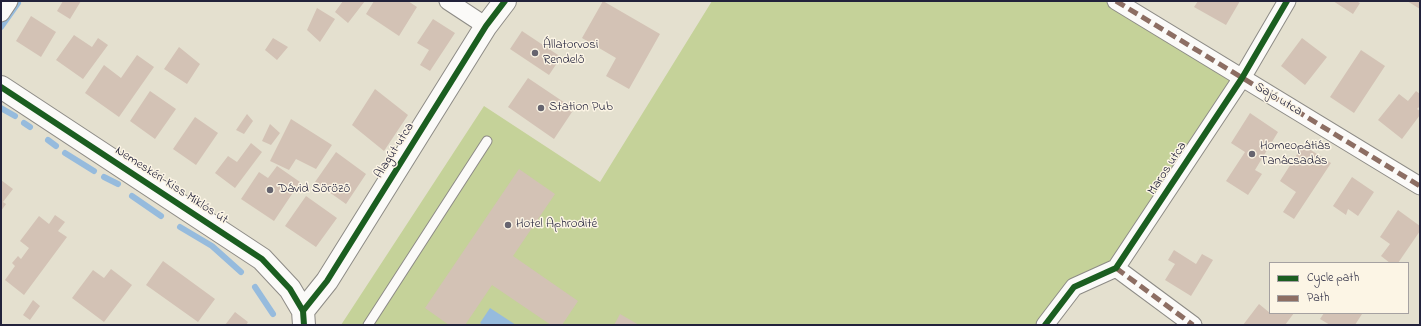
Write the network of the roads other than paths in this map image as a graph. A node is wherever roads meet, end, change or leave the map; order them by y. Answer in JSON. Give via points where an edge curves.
{"nodes":[{"id":1,"x":9,"y":1,"type":"edge"},
{"id":2,"x":448,"y":1,"type":"edge"},
{"id":3,"x":505,"y":1,"type":"edge"},
{"id":4,"x":1116,"y":1,"type":"edge"},
{"id":5,"x":1287,"y":1,"type":"edge"},
{"id":6,"x":1,"y":13,"type":"edge"},
{"id":7,"x":486,"y":26,"type":"junction"},
{"id":8,"x":1242,"y":78,"type":"junction"},
{"id":9,"x":1,"y":87,"type":"edge"},
{"id":10,"x":487,"y":141,"type":"dead end"},
{"id":11,"x":1420,"y":186,"type":"edge"},
{"id":12,"x":1116,"y":268,"type":"junction"},
{"id":13,"x":303,"y":318,"type":"edge"},
{"id":14,"x":368,"y":325,"type":"edge"},
{"id":15,"x":1045,"y":325,"type":"edge"},
{"id":16,"x":1193,"y":325,"type":"edge"}],
"edges":[{"from":1,"to":6,"type":"street"},
{"from":2,"to":7,"type":"street"},
{"from":3,"to":7,"type":"street","name":"Alagút utca"},
{"from":4,"to":8,"type":"street","name":"Sajó utca"},
{"from":5,"to":8,"type":"street","name":"Maros utca"},
{"from":7,"to":13,"type":"street","name":"Alagút utca"},
{"from":8,"to":11,"type":"street","name":"Sajó utca"},
{"from":8,"to":12,"type":"street","name":"Maros utca"},
{"from":9,"to":13,"type":"street","name":"Nemeskéri-Kiss Miklós út","via":[[262,259],[290,289]]},
{"from":10,"to":14,"type":"lane"},
{"from":12,"to":15,"type":"street","via":[[1074,287]]},
{"from":12,"to":16,"type":"street"}]}
